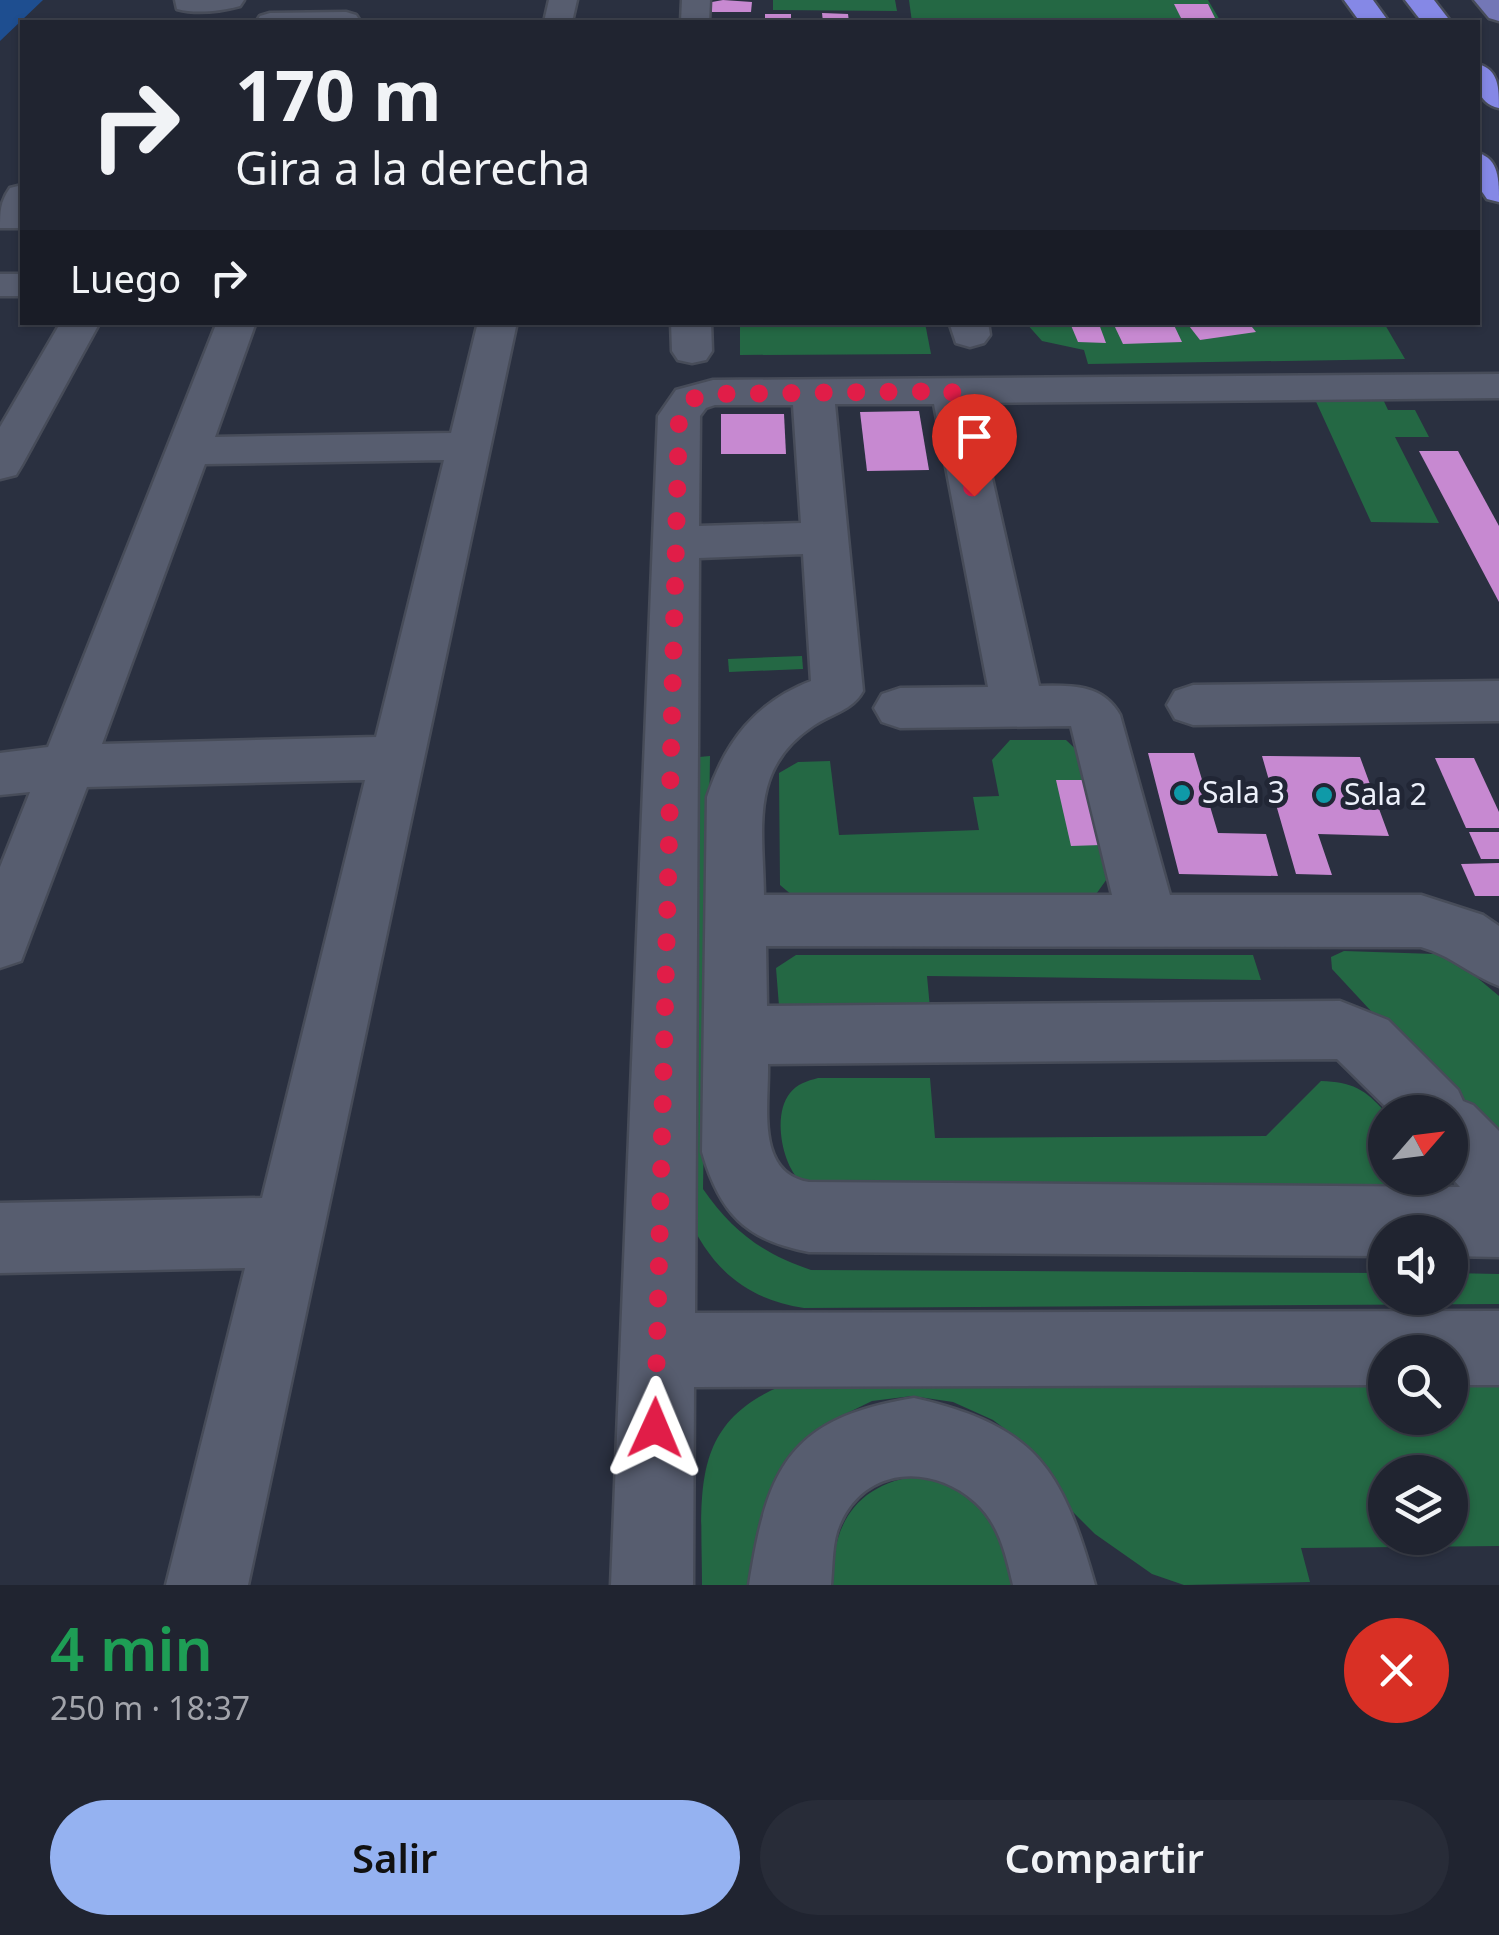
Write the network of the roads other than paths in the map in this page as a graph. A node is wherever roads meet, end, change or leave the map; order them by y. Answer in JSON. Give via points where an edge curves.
{"nodes":[{"id":1,"x":230,"y":0,"type":"edge"},
{"id":2,"x":1358,"y":0,"type":"edge"},
{"id":3,"x":1419,"y":0,"type":"edge"},
{"id":4,"x":1488,"y":0,"type":"edge"},
{"id":5,"x":180,"y":3,"type":"edge"},
{"id":6,"x":1499,"y":12,"type":"edge"},
{"id":7,"x":349,"y":14,"type":"edge"},
{"id":8,"x":290,"y":20,"type":"edge"},
{"id":9,"x":1373,"y":20,"type":"edge"},
{"id":10,"x":1435,"y":20,"type":"edge"},
{"id":11,"x":1480,"y":75,"type":"edge"},
{"id":12,"x":1499,"y":99,"type":"edge"},
{"id":13,"x":1480,"y":166,"type":"edge"},
{"id":14,"x":1499,"y":192,"type":"edge"},
{"id":15,"x":79,"y":325,"type":"edge"},
{"id":16,"x":236,"y":325,"type":"edge"},
{"id":17,"x":497,"y":325,"type":"edge"},
{"id":18,"x":1498,"y":388,"type":"edge"},
{"id":19,"x":952,"y":391,"type":"junction"},
{"id":20,"x":812,"y":392,"type":"junction"},
{"id":21,"x":468,"y":446,"type":"junction"},
{"id":22,"x":187,"y":452,"type":"junction"},
{"id":23,"x":0,"y":464,"type":"edge"},
{"id":24,"x":824,"y":538,"type":"junction"},
{"id":25,"x":676,"y":542,"type":"junction"},
{"id":26,"x":1499,"y":701,"type":"edge"},
{"id":27,"x":1193,"y":704,"type":"dead end"},
{"id":28,"x":1017,"y":705,"type":"junction"},
{"id":29,"x":900,"y":708,"type":"dead end"},
{"id":30,"x":394,"y":758,"type":"junction"},
{"id":31,"x":66,"y":766,"type":"junction"},
{"id":32,"x":0,"y":774,"type":"edge"},
{"id":33,"x":735,"y":920,"type":"junction"},
{"id":34,"x":1148,"y":922,"type":"junction"},
{"id":35,"x":0,"y":942,"type":"edge"},
{"id":36,"x":1499,"y":959,"type":"edge"},
{"id":37,"x":736,"y":1035,"type":"junction"},
{"id":38,"x":1418,"y":1095,"type":"edge"},
{"id":39,"x":1468,"y":1147,"type":"edge"},
{"id":40,"x":1499,"y":1179,"type":"edge"},
{"id":41,"x":1499,"y":1222,"type":"edge"},
{"id":42,"x":287,"y":1232,"type":"junction"},
{"id":43,"x":0,"y":1238,"type":"edge"},
{"id":44,"x":1499,"y":1348,"type":"edge"},
{"id":45,"x":657,"y":1350,"type":"junction"},
{"id":46,"x":207,"y":1585,"type":"edge"},
{"id":47,"x":652,"y":1585,"type":"edge"},
{"id":48,"x":790,"y":1585,"type":"edge"},
{"id":49,"x":1054,"y":1585,"type":"edge"}],
"edges":[{"from":1,"to":5,"type":"street"},
{"from":2,"to":9,"type":"highway"},
{"from":3,"to":10,"type":"highway"},
{"from":4,"to":6,"type":"main road"},
{"from":7,"to":8,"type":"street"},
{"from":11,"to":12,"type":"highway"},
{"from":13,"to":14,"type":"highway"},
{"from":15,"to":23,"type":"street"},
{"from":16,"to":22,"type":"street"},
{"from":17,"to":21,"type":"street"},
{"from":18,"to":19,"type":"street"},
{"from":19,"to":20,"type":"street"},
{"from":19,"to":28,"type":"street"},
{"from":20,"to":24,"type":"street"},
{"from":20,"to":25,"type":"street","via":[[691,399],[679,416]]},
{"from":21,"to":22,"type":"street"},
{"from":21,"to":30,"type":"street"},
{"from":22,"to":31,"type":"street"},
{"from":24,"to":25,"type":"street"},
{"from":24,"to":33,"type":"street","via":[[837,692],[786,716],[750,752],[740,774]]},
{"from":25,"to":45,"type":"street"},
{"from":26,"to":27,"type":"street"},
{"from":28,"to":29,"type":"street"},
{"from":28,"to":34,"type":"street","via":[[1077,704],[1094,715]]},
{"from":30,"to":31,"type":"street"},
{"from":30,"to":42,"type":"street"},
{"from":31,"to":32,"type":"street"},
{"from":31,"to":35,"type":"street"},
{"from":33,"to":34,"type":"street"},
{"from":33,"to":37,"type":"street"},
{"from":34,"to":36,"type":"street","via":[[1421,922],[1462,932]]},
{"from":37,"to":38,"type":"street","via":[[1340,1030],[1366,1041]]},
{"from":37,"to":41,"type":"street","via":[[741,1172],[752,1190],[788,1214]]},
{"from":39,"to":40,"type":"street"},
{"from":42,"to":43,"type":"street"},
{"from":42,"to":46,"type":"street"},
{"from":44,"to":45,"type":"street"},
{"from":45,"to":47,"type":"street"},
{"from":48,"to":49,"type":"street","via":[[800,1514],[820,1480],[846,1453],[879,1438],[914,1433],[983,1457],[1013,1485],[1036,1521]]}]}
